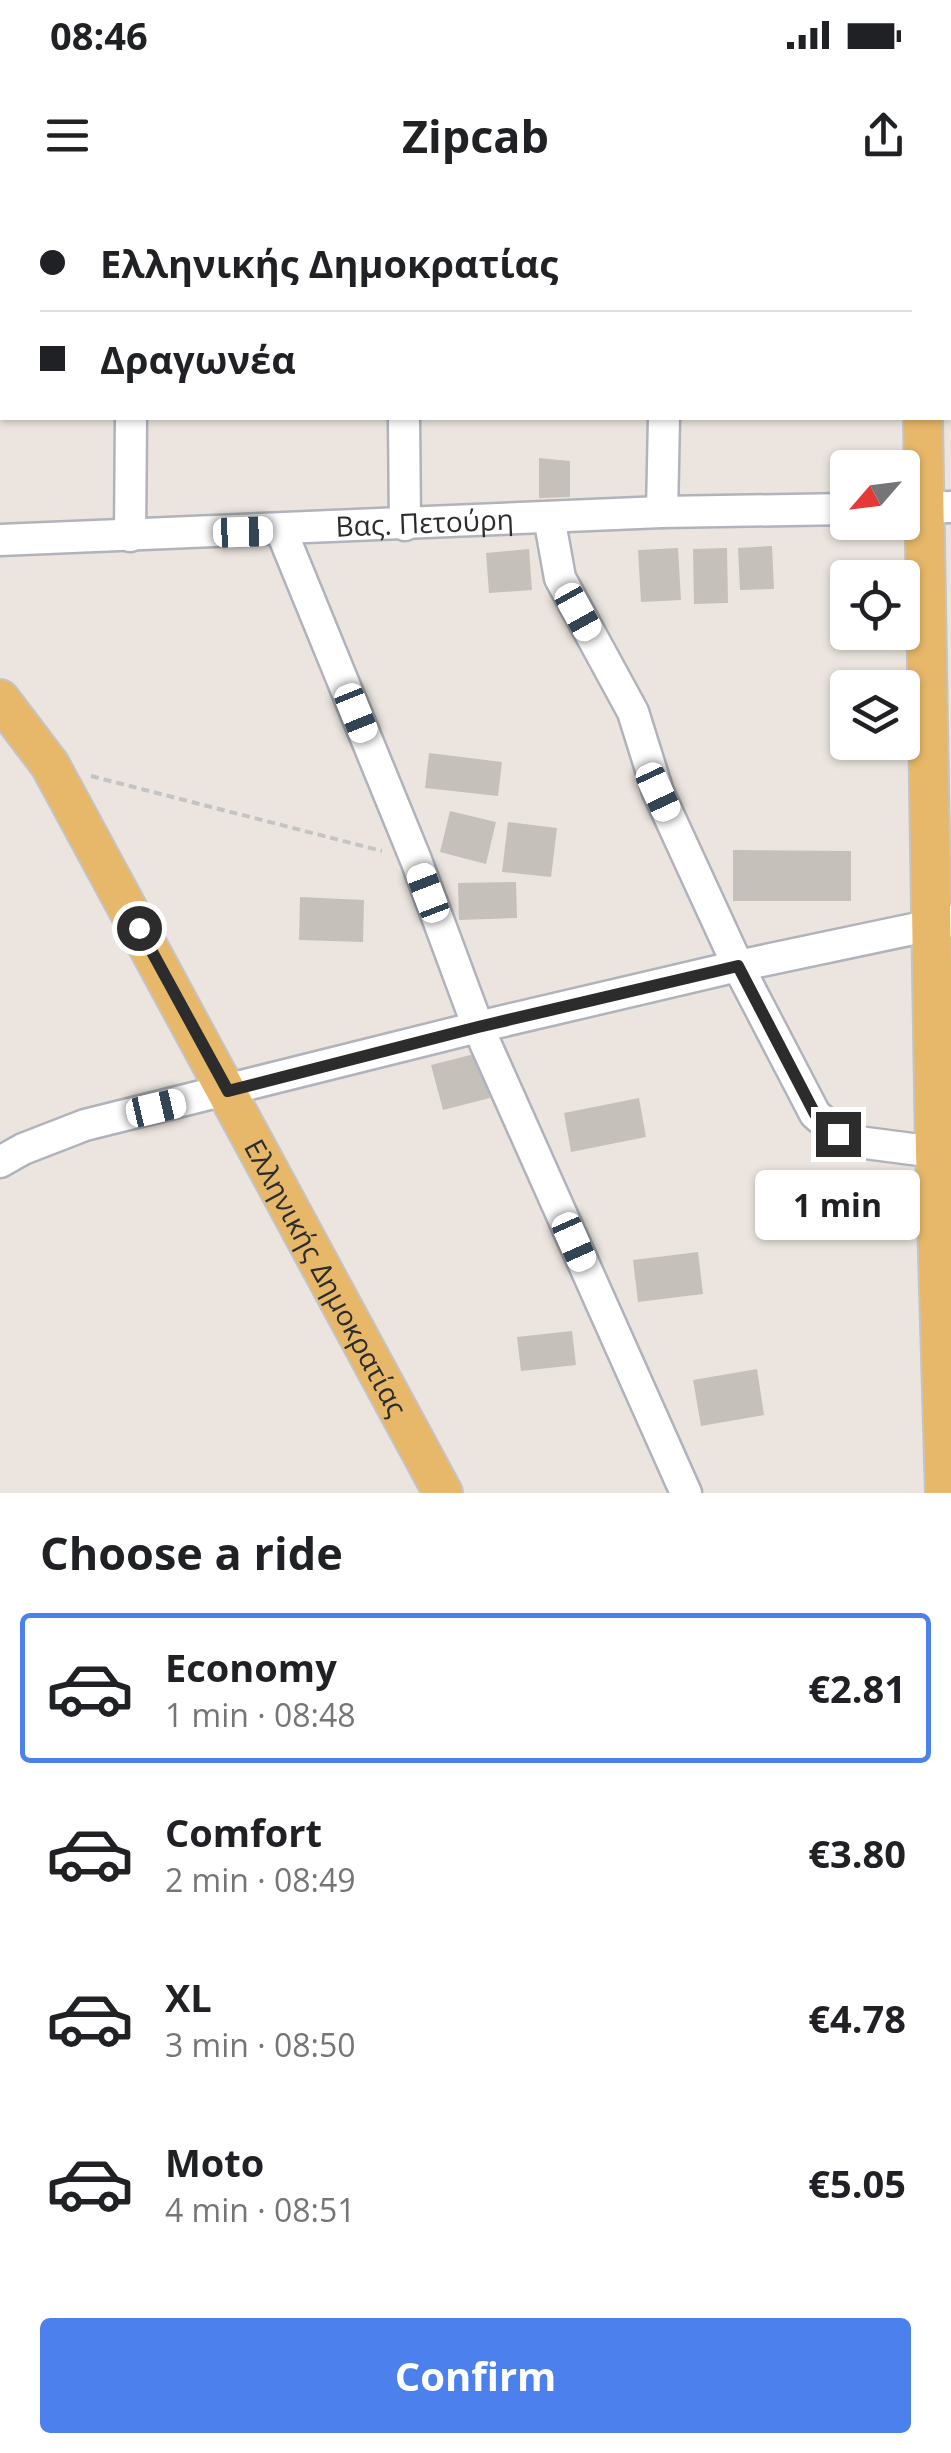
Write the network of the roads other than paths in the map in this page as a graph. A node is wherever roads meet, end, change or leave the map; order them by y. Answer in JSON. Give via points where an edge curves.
{"nodes":[{"id":1,"x":131,"y":420,"type":"edge"},
{"id":2,"x":404,"y":420,"type":"edge"},
{"id":3,"x":664,"y":420,"type":"edge"},
{"id":4,"x":922,"y":420,"type":"edge"},
{"id":5,"x":926,"y":508,"type":"edge"},
{"id":6,"x":830,"y":509,"type":"edge"},
{"id":7,"x":662,"y":512,"type":"junction"},
{"id":8,"x":550,"y":517,"type":"junction"},
{"id":9,"x":404,"y":525,"type":"junction"},
{"id":10,"x":281,"y":530,"type":"junction"},
{"id":11,"x":130,"y":536,"type":"junction"},
{"id":12,"x":0,"y":540,"type":"edge"},
{"id":13,"x":0,"y":699,"type":"edge"},
{"id":14,"x":942,"y":923,"type":"edge"},
{"id":15,"x":738,"y":966,"type":"junction"},
{"id":16,"x":478,"y":1027,"type":"junction"},
{"id":17,"x":228,"y":1091,"type":"junction"},
{"id":18,"x":935,"y":1152,"type":"junction"},
{"id":19,"x":0,"y":1162,"type":"edge"},
{"id":20,"x":443,"y":1493,"type":"edge"},
{"id":21,"x":686,"y":1493,"type":"edge"},
{"id":22,"x":945,"y":1493,"type":"edge"}],
"edges":[{"from":1,"to":11,"type":"street"},
{"from":2,"to":9,"type":"street"},
{"from":3,"to":7,"type":"street"},
{"from":4,"to":5,"type":"main road"},
{"from":5,"to":14,"type":"main road"},
{"from":6,"to":7,"type":"street","name":"Βας. Πετούρη"},
{"from":7,"to":8,"type":"street","name":"Βας. Πετούρη"},
{"from":8,"to":9,"type":"street","name":"Βας. Πετούρη"},
{"from":8,"to":15,"type":"street","via":[[560,578],[633,712],[658,792]]},
{"from":9,"to":10,"type":"street","name":"Βας. Πετούρη"},
{"from":10,"to":11,"type":"street","name":"Βας. Πετούρη"},
{"from":10,"to":16,"type":"street"},
{"from":11,"to":12,"type":"street","name":"Βας. Πετούρη"},
{"from":13,"to":17,"type":"main road","name":"Ελληνικής Δημοκρατίας","via":[[50,765]]},
{"from":14,"to":15,"type":"street"},
{"from":14,"to":18,"type":"main road"},
{"from":15,"to":16,"type":"street"},
{"from":15,"to":18,"type":"street","via":[[796,1082],[825,1124],[858,1142]]},
{"from":16,"to":17,"type":"street"},
{"from":16,"to":21,"type":"street"},
{"from":17,"to":19,"type":"street","via":[[85,1125]]},
{"from":17,"to":20,"type":"main road","name":"Ελληνικής Δημοκρατίας"},
{"from":18,"to":22,"type":"main road"}]}
